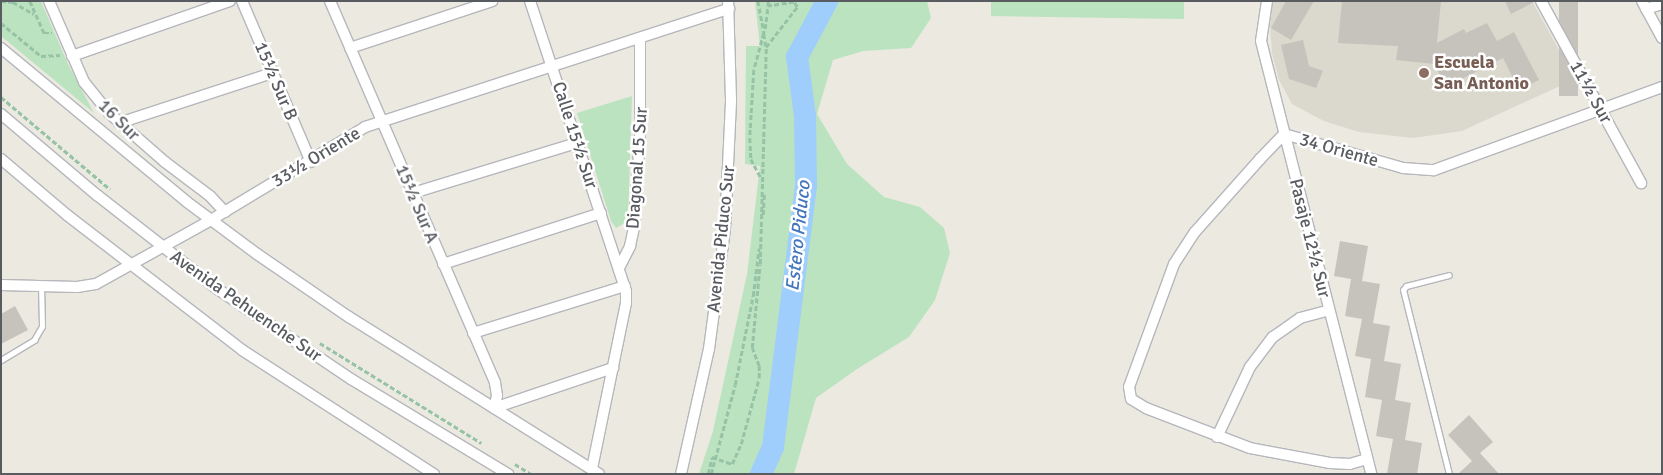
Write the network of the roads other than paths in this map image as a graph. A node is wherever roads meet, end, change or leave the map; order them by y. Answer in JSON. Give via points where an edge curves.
{"nodes":[{"id":1,"x":49,"y":1,"type":"edge"},
{"id":2,"x":230,"y":1,"type":"edge"},
{"id":3,"x":242,"y":1,"type":"edge"},
{"id":4,"x":330,"y":1,"type":"edge"},
{"id":5,"x":492,"y":1,"type":"edge"},
{"id":6,"x":530,"y":1,"type":"edge"},
{"id":7,"x":1267,"y":1,"type":"edge"},
{"id":8,"x":1541,"y":1,"type":"edge"},
{"id":9,"x":1662,"y":4,"type":"edge"},
{"id":10,"x":728,"y":5,"type":"edge"},
{"id":11,"x":1644,"y":5,"type":"edge"},
{"id":12,"x":1662,"y":38,"type":"edge"},
{"id":13,"x":640,"y":39,"type":"junction"},
{"id":14,"x":1,"y":48,"type":"edge"},
{"id":15,"x":350,"y":48,"type":"junction"},
{"id":16,"x":72,"y":56,"type":"junction"},
{"id":17,"x":552,"y":68,"type":"junction"},
{"id":18,"x":272,"y":73,"type":"junction"},
{"id":19,"x":1662,"y":87,"type":"edge"},
{"id":20,"x":1600,"y":109,"type":"junction"},
{"id":21,"x":1,"y":114,"type":"edge"},
{"id":22,"x":382,"y":122,"type":"junction"},
{"id":23,"x":119,"y":123,"type":"junction"},
{"id":24,"x":1284,"y":134,"type":"junction"},
{"id":25,"x":577,"y":143,"type":"junction"},
{"id":26,"x":1,"y":158,"type":"edge"},
{"id":27,"x":311,"y":162,"type":"junction"},
{"id":28,"x":1641,"y":183,"type":"dead end"},
{"id":29,"x":412,"y":192,"type":"junction"},
{"id":30,"x":225,"y":212,"type":"junction"},
{"id":31,"x":601,"y":213,"type":"junction"},
{"id":32,"x":211,"y":220,"type":"junction"},
{"id":33,"x":162,"y":247,"type":"junction"},
{"id":34,"x":443,"y":264,"type":"junction"},
{"id":35,"x":131,"y":265,"type":"junction"},
{"id":36,"x":619,"y":268,"type":"junction"},
{"id":37,"x":1449,"y":275,"type":"dead end"},
{"id":38,"x":1,"y":285,"type":"edge"},
{"id":39,"x":41,"y":286,"type":"junction"},
{"id":40,"x":625,"y":286,"type":"junction"},
{"id":41,"x":1329,"y":310,"type":"junction"},
{"id":42,"x":473,"y":333,"type":"junction"},
{"id":43,"x":1,"y":360,"type":"edge"},
{"id":44,"x":613,"y":368,"type":"junction"},
{"id":45,"x":494,"y":408,"type":"junction"},
{"id":46,"x":1217,"y":437,"type":"junction"},
{"id":47,"x":1366,"y":459,"type":"junction"},
{"id":48,"x":595,"y":472,"type":"edge"},
{"id":49,"x":434,"y":474,"type":"edge"},
{"id":50,"x":508,"y":474,"type":"edge"},
{"id":51,"x":681,"y":474,"type":"edge"},
{"id":52,"x":1371,"y":474,"type":"edge"},
{"id":53,"x":1449,"y":474,"type":"edge"}],
"edges":[{"from":1,"to":16,"type":"street","name":"16 Sur"},
{"from":2,"to":16,"type":"street"},
{"from":3,"to":18,"type":"street","name":"15½ Sur B"},
{"from":4,"to":15,"type":"street","name":"15½ Sur A"},
{"from":5,"to":15,"type":"street"},
{"from":6,"to":17,"type":"street","name":"Calle 15½ Sur"},
{"from":7,"to":24,"type":"street","name":"Pasaje 12½ Sur","via":[[1260,41]]},
{"from":8,"to":20,"type":"street","name":"11½ Sur"},
{"from":9,"to":11,"type":"street"},
{"from":10,"to":13,"type":"street","name":"33½ Oriente"},
{"from":10,"to":51,"type":"street","name":"Avenida Piduco Sur","via":[[731,100],[725,229],[709,349]]},
{"from":11,"to":12,"type":"street"},
{"from":13,"to":17,"type":"street","name":"33½ Oriente"},
{"from":13,"to":36,"type":"street","name":"Diagonal 15 Sur","via":[[640,136],[634,226],[630,246]]},
{"from":14,"to":32,"type":"street"},
{"from":15,"to":22,"type":"street","name":"15½ Sur A"},
{"from":16,"to":23,"type":"street","name":"16 Sur","via":[[84,82]]},
{"from":17,"to":22,"type":"street","name":"33½ Oriente"},
{"from":17,"to":25,"type":"street","name":"Calle 15½ Sur"},
{"from":18,"to":23,"type":"street"},
{"from":18,"to":27,"type":"street","name":"15½ Sur B"},
{"from":19,"to":20,"type":"street","name":"34 Oriente"},
{"from":20,"to":24,"type":"street","name":"34 Oriente","via":[[1443,168],[1425,171],[1403,168]]},
{"from":20,"to":28,"type":"street","name":"11½ Sur"},
{"from":21,"to":33,"type":"street","name":"Avenida Pehuenche Sur"},
{"from":22,"to":27,"type":"street","name":"33½ Oriente","via":[[355,132]]},
{"from":22,"to":29,"type":"street","name":"15½ Sur A"},
{"from":23,"to":30,"type":"street","name":"16 Sur","via":[[210,196]]},
{"from":24,"to":41,"type":"street","name":"Pasaje 12½ Sur"},
{"from":24,"to":46,"type":"street","name":"34 Oriente","via":[[1196,232],[1174,264],[1130,387],[1131,399],[1146,408]]},
{"from":25,"to":29,"type":"street"},
{"from":25,"to":31,"type":"street","name":"Calle 15½ Sur"},
{"from":26,"to":35,"type":"street","name":"Avenida Pehuenche Sur"},
{"from":27,"to":30,"type":"street","name":"33½ Oriente"},
{"from":29,"to":34,"type":"street","name":"15½ Sur A"},
{"from":30,"to":32,"type":"street","name":"33½ Oriente"},
{"from":31,"to":34,"type":"street"},
{"from":31,"to":36,"type":"street","name":"Calle 15½ Sur"},
{"from":32,"to":33,"type":"street","name":"33½ Oriente"},
{"from":32,"to":45,"type":"street","via":[[349,317]]},
{"from":33,"to":35,"type":"street","name":"33½ Oriente"},
{"from":33,"to":50,"type":"street","name":"Avenida Pehuenche Sur","via":[[277,331]]},
{"from":34,"to":42,"type":"street","name":"15½ Sur A"},
{"from":35,"to":39,"type":"street","name":"33½ Oriente","via":[[96,284]]},
{"from":35,"to":49,"type":"street","name":"Avenida Pehuenche Sur","via":[[242,350]]},
{"from":36,"to":40,"type":"street"},
{"from":37,"to":53,"type":"lane","via":[[1406,286],[1403,290]]},
{"from":38,"to":39,"type":"street","name":"33½ Oriente"},
{"from":39,"to":43,"type":"lane","via":[[42,326],[34,340]]},
{"from":40,"to":42,"type":"street"},
{"from":40,"to":44,"type":"street","via":[[626,303]]},
{"from":41,"to":46,"type":"street","via":[[1300,318],[1274,338],[1250,367]]},
{"from":41,"to":47,"type":"street","name":"Pasaje 12½ Sur"},
{"from":42,"to":45,"type":"street","name":"15½ Sur A","via":[[496,389]]},
{"from":44,"to":45,"type":"street"},
{"from":44,"to":48,"type":"street"},
{"from":45,"to":48,"type":"street"},
{"from":46,"to":47,"type":"street","via":[[1287,456],[1350,464]]},
{"from":47,"to":52,"type":"street","name":"Pasaje 12½ Sur"}]}
